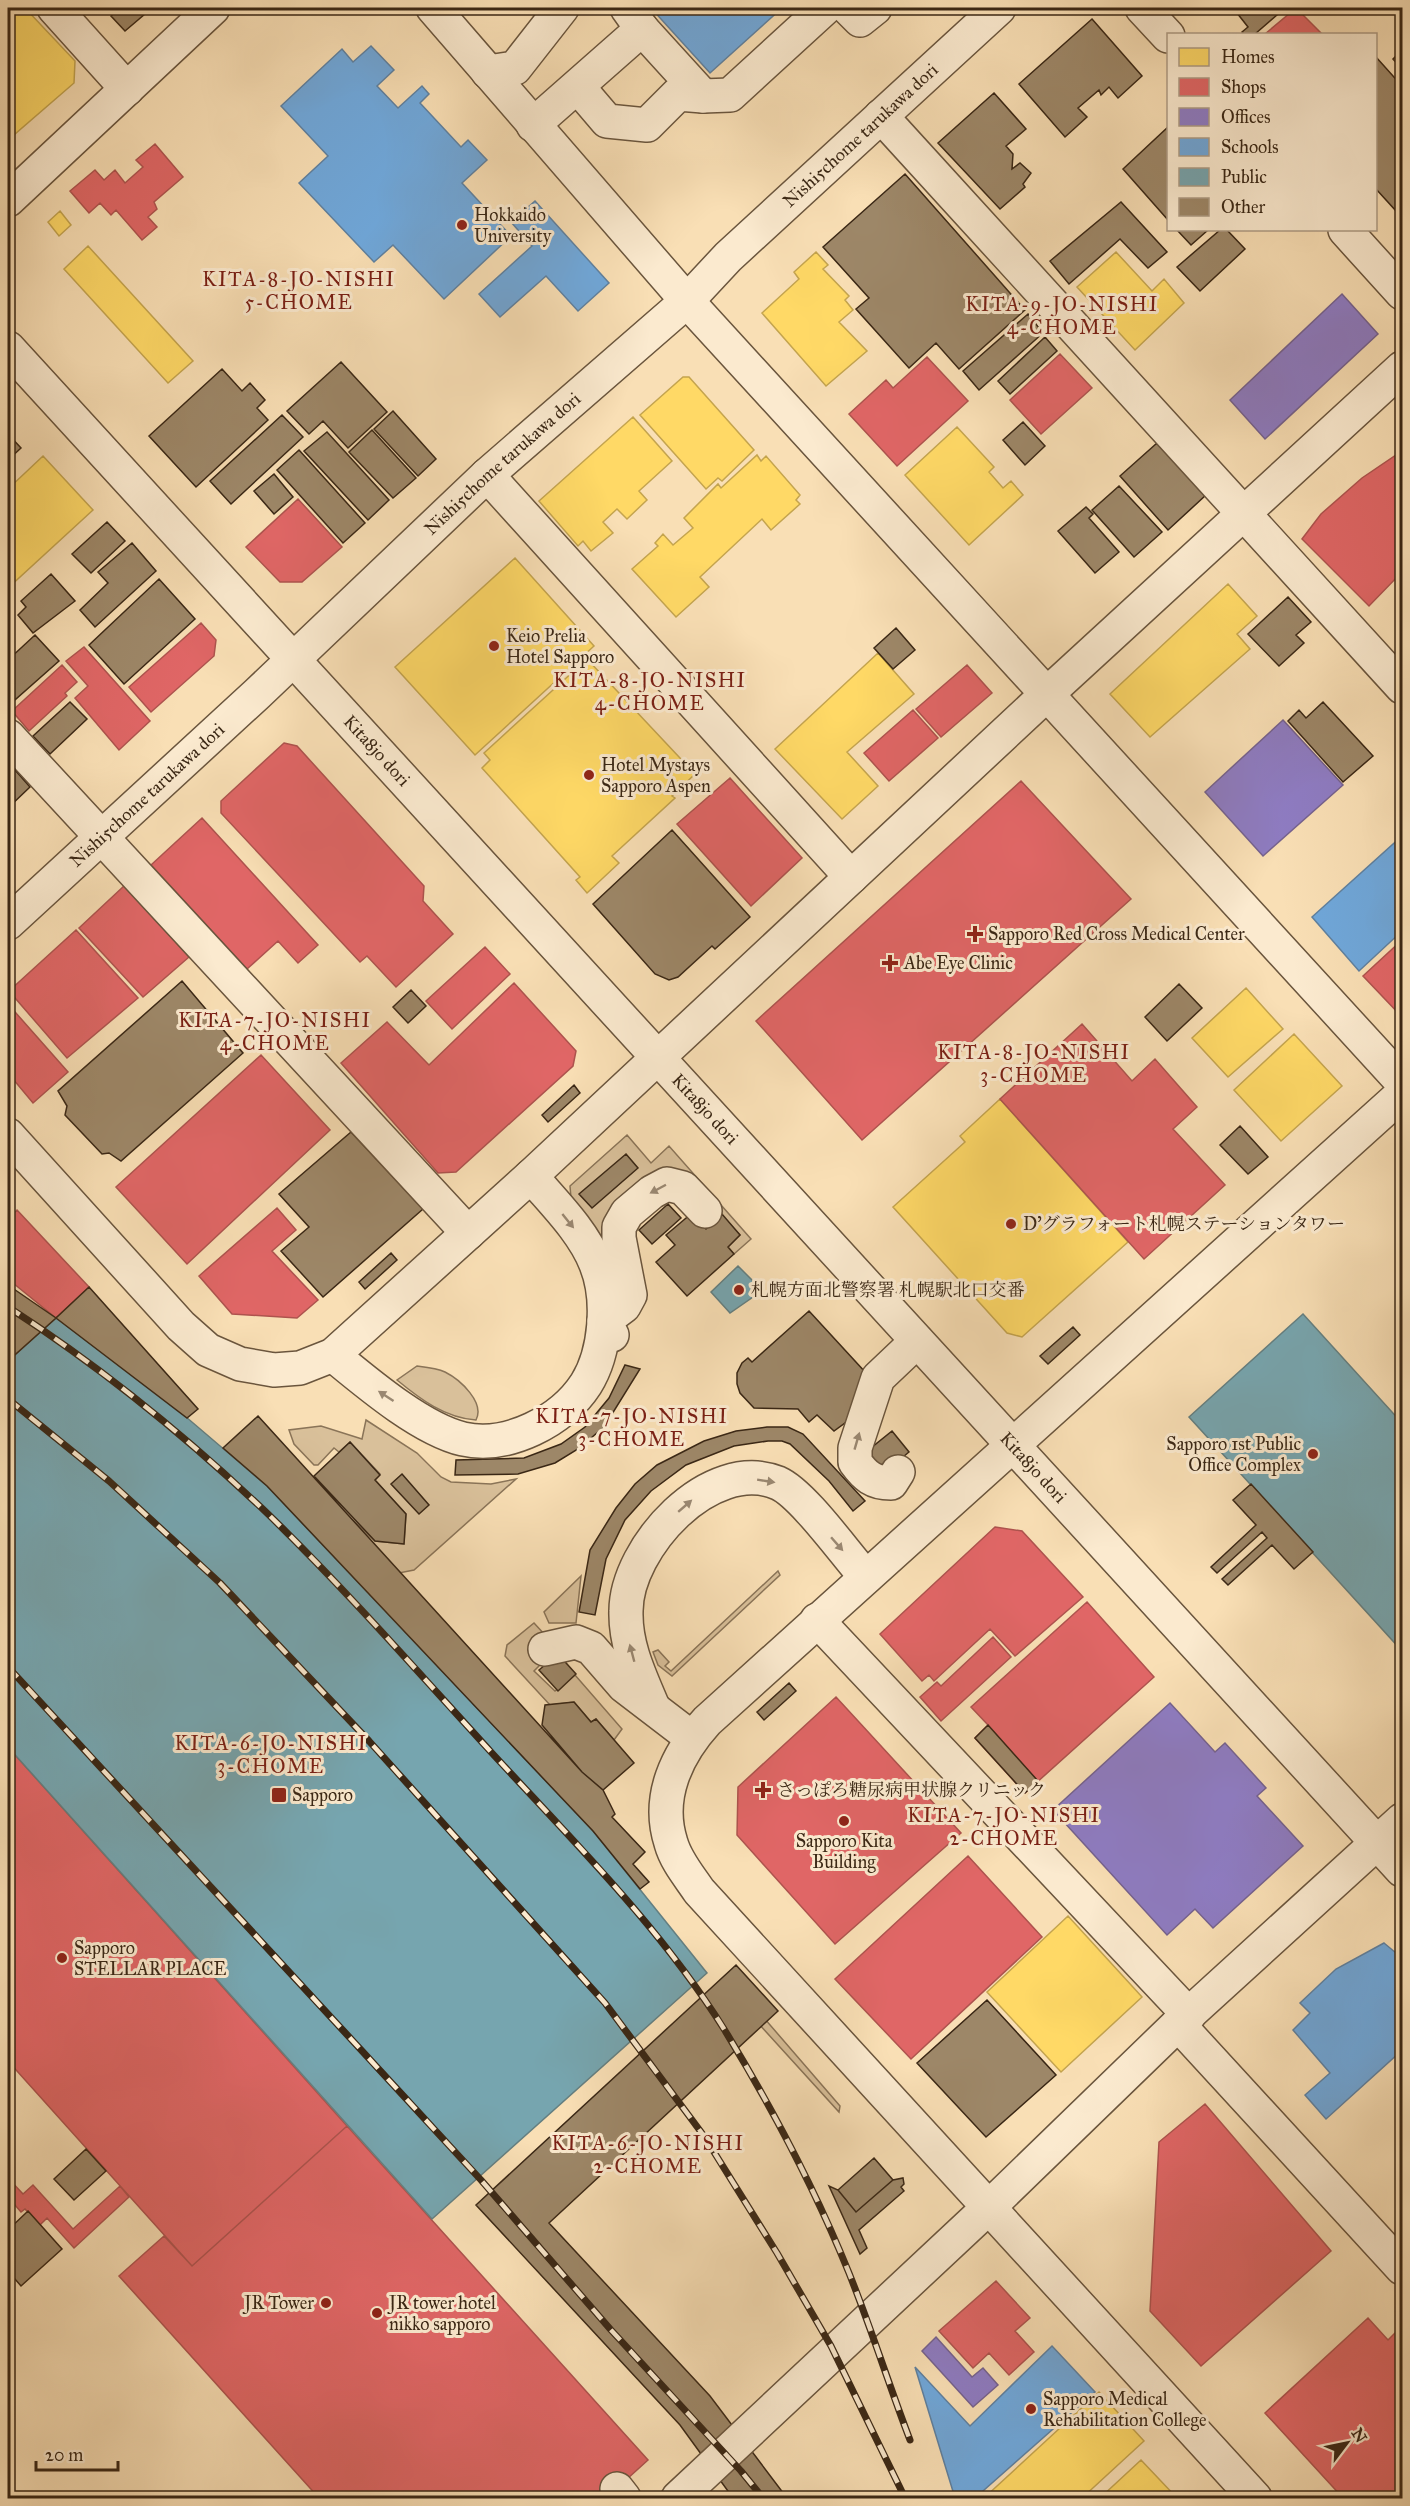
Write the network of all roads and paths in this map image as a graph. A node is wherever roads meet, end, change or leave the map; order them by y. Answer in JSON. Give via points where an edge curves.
{"nodes":[{"id":1,"x":54,"y":8,"type":"edge"},
{"id":2,"x":213,"y":8,"type":"edge"},
{"id":3,"x":433,"y":8,"type":"edge"},
{"id":4,"x":562,"y":8,"type":"edge"},
{"id":5,"x":825,"y":8,"type":"edge"},
{"id":6,"x":848,"y":8,"type":"edge"},
{"id":7,"x":875,"y":8,"type":"edge"},
{"id":8,"x":999,"y":8,"type":"edge"},
{"id":9,"x":1142,"y":8,"type":"edge"},
{"id":10,"x":634,"y":18,"type":"edge"},
{"id":11,"x":1167,"y":35,"type":"edge"},
{"id":12,"x":488,"y":72,"type":"junction"},
{"id":13,"x":578,"y":87,"type":"junction"},
{"id":14,"x":127,"y":89,"type":"junction"},
{"id":15,"x":703,"y":96,"type":"junction"},
{"id":16,"x":881,"y":116,"type":"junction"},
{"id":17,"x":533,"y":125,"type":"junction"},
{"id":18,"x":8,"y":200,"type":"edge"},
{"id":19,"x":1346,"y":231,"type":"edge"},
{"id":20,"x":1402,"y":292,"type":"edge"},
{"id":21,"x":687,"y":301,"type":"junction"},
{"id":22,"x":8,"y":348,"type":"edge"},
{"id":23,"x":1402,"y":368,"type":"edge"},
{"id":24,"x":487,"y":475,"type":"junction"},
{"id":25,"x":1245,"y":515,"type":"junction"},
{"id":26,"x":293,"y":660,"type":"junction"},
{"id":27,"x":1402,"y":687,"type":"edge"},
{"id":28,"x":1047,"y":694,"type":"junction"},
{"id":29,"x":8,"y":736,"type":"edge"},
{"id":30,"x":101,"y":837,"type":"junction"},
{"id":31,"x":851,"y":876,"type":"junction"},
{"id":32,"x":8,"y":922,"type":"edge"},
{"id":33,"x":657,"y":1057,"type":"junction"},
{"id":34,"x":1402,"y":1082,"type":"edge"},
{"id":35,"x":1402,"y":1094,"type":"edge"},
{"id":36,"x":8,"y":1135,"type":"edge"},
{"id":37,"x":531,"y":1176,"type":"junction"},
{"id":38,"x":705,"y":1211,"type":"dead end"},
{"id":39,"x":468,"y":1233,"type":"junction"},
{"id":40,"x":604,"y":1321,"type":"junction"},
{"id":41,"x":917,"y":1341,"type":"junction"},
{"id":42,"x":333,"y":1355,"type":"junction"},
{"id":43,"x":1013,"y":1446,"type":"junction"},
{"id":44,"x":898,"y":1472,"type":"dead end"},
{"id":45,"x":866,"y":1577,"type":"junction"},
{"id":46,"x":818,"y":1620,"type":"junction"},
{"id":47,"x":544,"y":1649,"type":"dead end"},
{"id":48,"x":654,"y":1707,"type":"junction"},
{"id":49,"x":692,"y":1738,"type":"junction"},
{"id":50,"x":1402,"y":1820,"type":"edge"},
{"id":51,"x":1377,"y":1842,"type":"junction"},
{"id":52,"x":1402,"y":1870,"type":"edge"},
{"id":53,"x":1184,"y":2020,"type":"junction"},
{"id":54,"x":988,"y":2208,"type":"junction"},
{"id":55,"x":1402,"y":2268,"type":"edge"},
{"id":56,"x":678,"y":2499,"type":"edge"},
{"id":57,"x":1255,"y":2499,"type":"edge"}],
"edges":[{"from":1,"to":14,"type":"street"},
{"from":2,"to":14,"type":"street"},
{"from":3,"to":12,"type":"street"},
{"from":4,"to":12,"type":"street","via":[[516,68]]},
{"from":5,"to":15,"type":"street","via":[[730,95]]},
{"from":6,"to":7,"type":"street","via":[[860,20]]},
{"from":8,"to":16,"type":"street","name":"Nishi5chome tarukawa dori"},
{"from":9,"to":11,"type":"street"},
{"from":10,"to":13,"type":"street"},
{"from":10,"to":15,"type":"street"},
{"from":12,"to":17,"type":"street"},
{"from":13,"to":15,"type":"street","via":[[608,121],[647,125],[678,94]]},
{"from":13,"to":17,"type":"street"},
{"from":14,"to":18,"type":"street"},
{"from":16,"to":21,"type":"street","name":"Nishi5chome tarukawa dori","via":[[728,257]]},
{"from":16,"to":25,"type":"street"},
{"from":17,"to":21,"type":"street"},
{"from":19,"to":20,"type":"street"},
{"from":21,"to":24,"type":"street","name":"Nishi5chome tarukawa dori"},
{"from":21,"to":28,"type":"street"},
{"from":22,"to":26,"type":"street","name":"Kita8jo dori"},
{"from":23,"to":25,"type":"street"},
{"from":24,"to":26,"type":"street","name":"Nishi5chome tarukawa dori"},
{"from":24,"to":31,"type":"street"},
{"from":25,"to":27,"type":"street"},
{"from":25,"to":28,"type":"street"},
{"from":26,"to":30,"type":"street","name":"Nishi5chome tarukawa dori"},
{"from":26,"to":33,"type":"street","name":"Kita8jo dori"},
{"from":28,"to":31,"type":"street"},
{"from":28,"to":34,"type":"street"},
{"from":29,"to":30,"type":"street"},
{"from":30,"to":32,"type":"street","name":"Nishi5chome tarukawa dori"},
{"from":30,"to":39,"type":"street"},
{"from":31,"to":33,"type":"street"},
{"from":33,"to":37,"type":"street"},
{"from":33,"to":41,"type":"street","name":"Kita8jo dori"},
{"from":35,"to":43,"type":"street"},
{"from":36,"to":42,"type":"street","via":[[181,1326],[208,1350],[240,1364],[274,1370],[300,1368]]},
{"from":37,"to":39,"type":"street"},
{"from":37,"to":40,"type":"street","one_way":true,"via":[[582,1237],[597,1265]]},
{"from":38,"to":40,"type":"street","one_way":true,"via":[[683,1188],[668,1184],[627,1213],[619,1227],[619,1238],[629,1302]]},
{"from":39,"to":42,"type":"street"},
{"from":40,"to":42,"type":"street","one_way":true,"via":[[598,1353],[586,1383],[555,1415],[515,1436],[478,1440],[446,1433],[370,1385]]},
{"from":41,"to":43,"type":"street","name":"Kita8jo dori"},
{"from":44,"to":41,"type":"street","one_way":true,"via":[[891,1483],[870,1479],[855,1462],[855,1449],[878,1378]]},
{"from":43,"to":45,"type":"street"},
{"from":43,"to":51,"type":"street","name":"Kita8jo dori"},
{"from":45,"to":46,"type":"street"},
{"from":48,"to":45,"type":"street","one_way":true,"via":[[635,1665],[627,1638],[625,1610],[632,1581],[658,1530],[690,1501],[715,1487],[740,1480],[778,1483],[798,1499]]},
{"from":46,"to":49,"type":"street"},
{"from":46,"to":53,"type":"street"},
{"from":47,"to":48,"type":"street","via":[[576,1642],[591,1648],[624,1686]]},
{"from":48,"to":49,"type":"street"},
{"from":49,"to":54,"type":"street","via":[[672,1775],[667,1796],[671,1843],[680,1864],[699,1891]]},
{"from":50,"to":51,"type":"street"},
{"from":51,"to":52,"type":"street","name":"Kita8jo dori"},
{"from":51,"to":53,"type":"street"},
{"from":53,"to":54,"type":"street"},
{"from":53,"to":55,"type":"street"},
{"from":54,"to":56,"type":"street"},
{"from":54,"to":57,"type":"street"}]}
